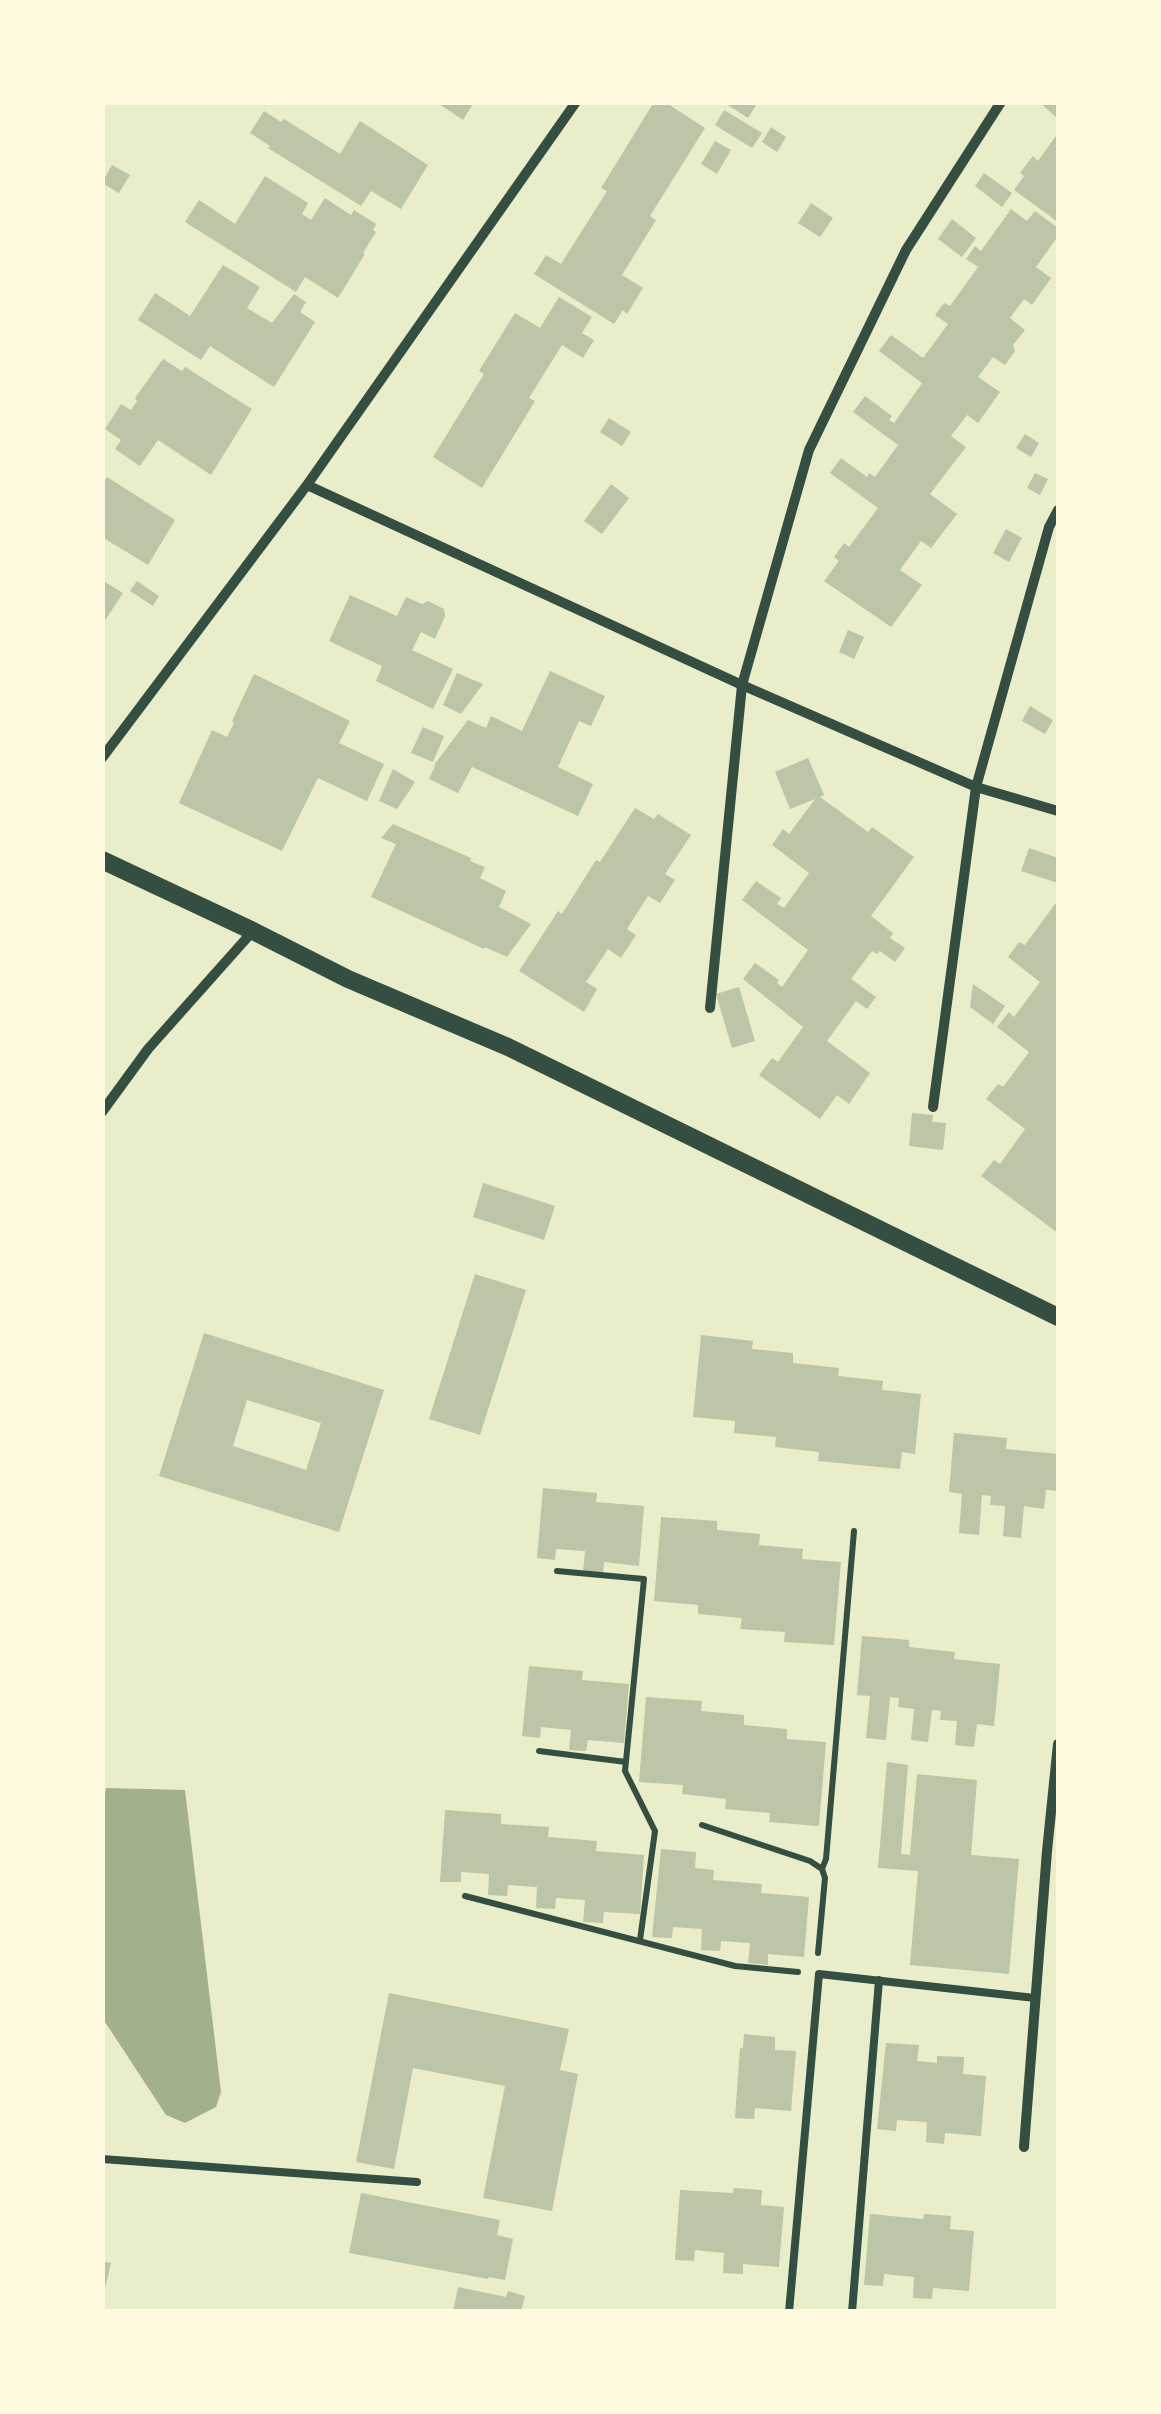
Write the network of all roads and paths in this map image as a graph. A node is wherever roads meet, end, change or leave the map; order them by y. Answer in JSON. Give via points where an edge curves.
{"nodes":[{"id":1,"x":576,"y":102,"type":"edge"},
{"id":2,"x":1001,"y":102,"type":"edge"},
{"id":3,"x":307,"y":484,"type":"junction"},
{"id":4,"x":1058,"y":510,"type":"edge"},
{"id":5,"x":742,"y":685,"type":"junction"},
{"id":6,"x":102,"y":758,"type":"edge"},
{"id":7,"x":976,"y":787,"type":"junction"},
{"id":8,"x":1058,"y":811,"type":"edge"},
{"id":9,"x":102,"y":860,"type":"edge"},
{"id":10,"x":253,"y":930,"type":"junction"},
{"id":11,"x":710,"y":1008,"type":"dead end"},
{"id":12,"x":933,"y":1107,"type":"dead end"},
{"id":13,"x":102,"y":1112,"type":"edge"},
{"id":14,"x":1058,"y":1318,"type":"edge"},
{"id":15,"x":854,"y":1530,"type":"dead end"},
{"id":16,"x":557,"y":1571,"type":"dead end"},
{"id":17,"x":1058,"y":1744,"type":"edge"},
{"id":18,"x":539,"y":1751,"type":"dead end"},
{"id":19,"x":626,"y":1762,"type":"junction"},
{"id":20,"x":702,"y":1825,"type":"dead end"},
{"id":21,"x":1053,"y":1851,"type":"edge"},
{"id":22,"x":822,"y":1868,"type":"junction"},
{"id":23,"x":464,"y":1896,"type":"dead end"},
{"id":24,"x":640,"y":1940,"type":"junction"},
{"id":25,"x":818,"y":1974,"type":"junction"},
{"id":26,"x":879,"y":1980,"type":"junction"},
{"id":27,"x":1034,"y":1998,"type":"junction"},
{"id":28,"x":1024,"y":2147,"type":"dead end"},
{"id":29,"x":102,"y":2159,"type":"edge"},
{"id":30,"x":416,"y":2182,"type":"dead end"},
{"id":31,"x":789,"y":2312,"type":"edge"},
{"id":32,"x":852,"y":2312,"type":"edge"}],
"edges":[{"from":1,"to":3,"type":"street"},
{"from":2,"to":5,"type":"street","via":[[906,250],[809,450]]},
{"from":3,"to":5,"type":"street"},
{"from":3,"to":6,"type":"street"},
{"from":4,"to":7,"type":"street"},
{"from":5,"to":7,"type":"street"},
{"from":5,"to":11,"type":"street"},
{"from":7,"to":8,"type":"street"},
{"from":7,"to":12,"type":"street"},
{"from":9,"to":10,"type":"street"},
{"from":10,"to":13,"type":"street"},
{"from":10,"to":14,"type":"street","via":[[508,1047]]},
{"from":15,"to":22,"type":"path"},
{"from":16,"to":19,"type":"path","via":[[644,1579]]},
{"from":17,"to":21,"type":"street"},
{"from":18,"to":19,"type":"path"},
{"from":19,"to":24,"type":"path","via":[[656,1831]]},
{"from":20,"to":22,"type":"path"},
{"from":21,"to":27,"type":"street"},
{"from":22,"to":25,"type":"path"},
{"from":23,"to":24,"type":"path"},
{"from":24,"to":25,"type":"path","via":[[734,1966]]},
{"from":25,"to":26,"type":"lane"},
{"from":25,"to":31,"type":"lane"},
{"from":26,"to":27,"type":"lane"},
{"from":26,"to":32,"type":"lane"},
{"from":27,"to":28,"type":"street"},
{"from":29,"to":30,"type":"lane"}]}
